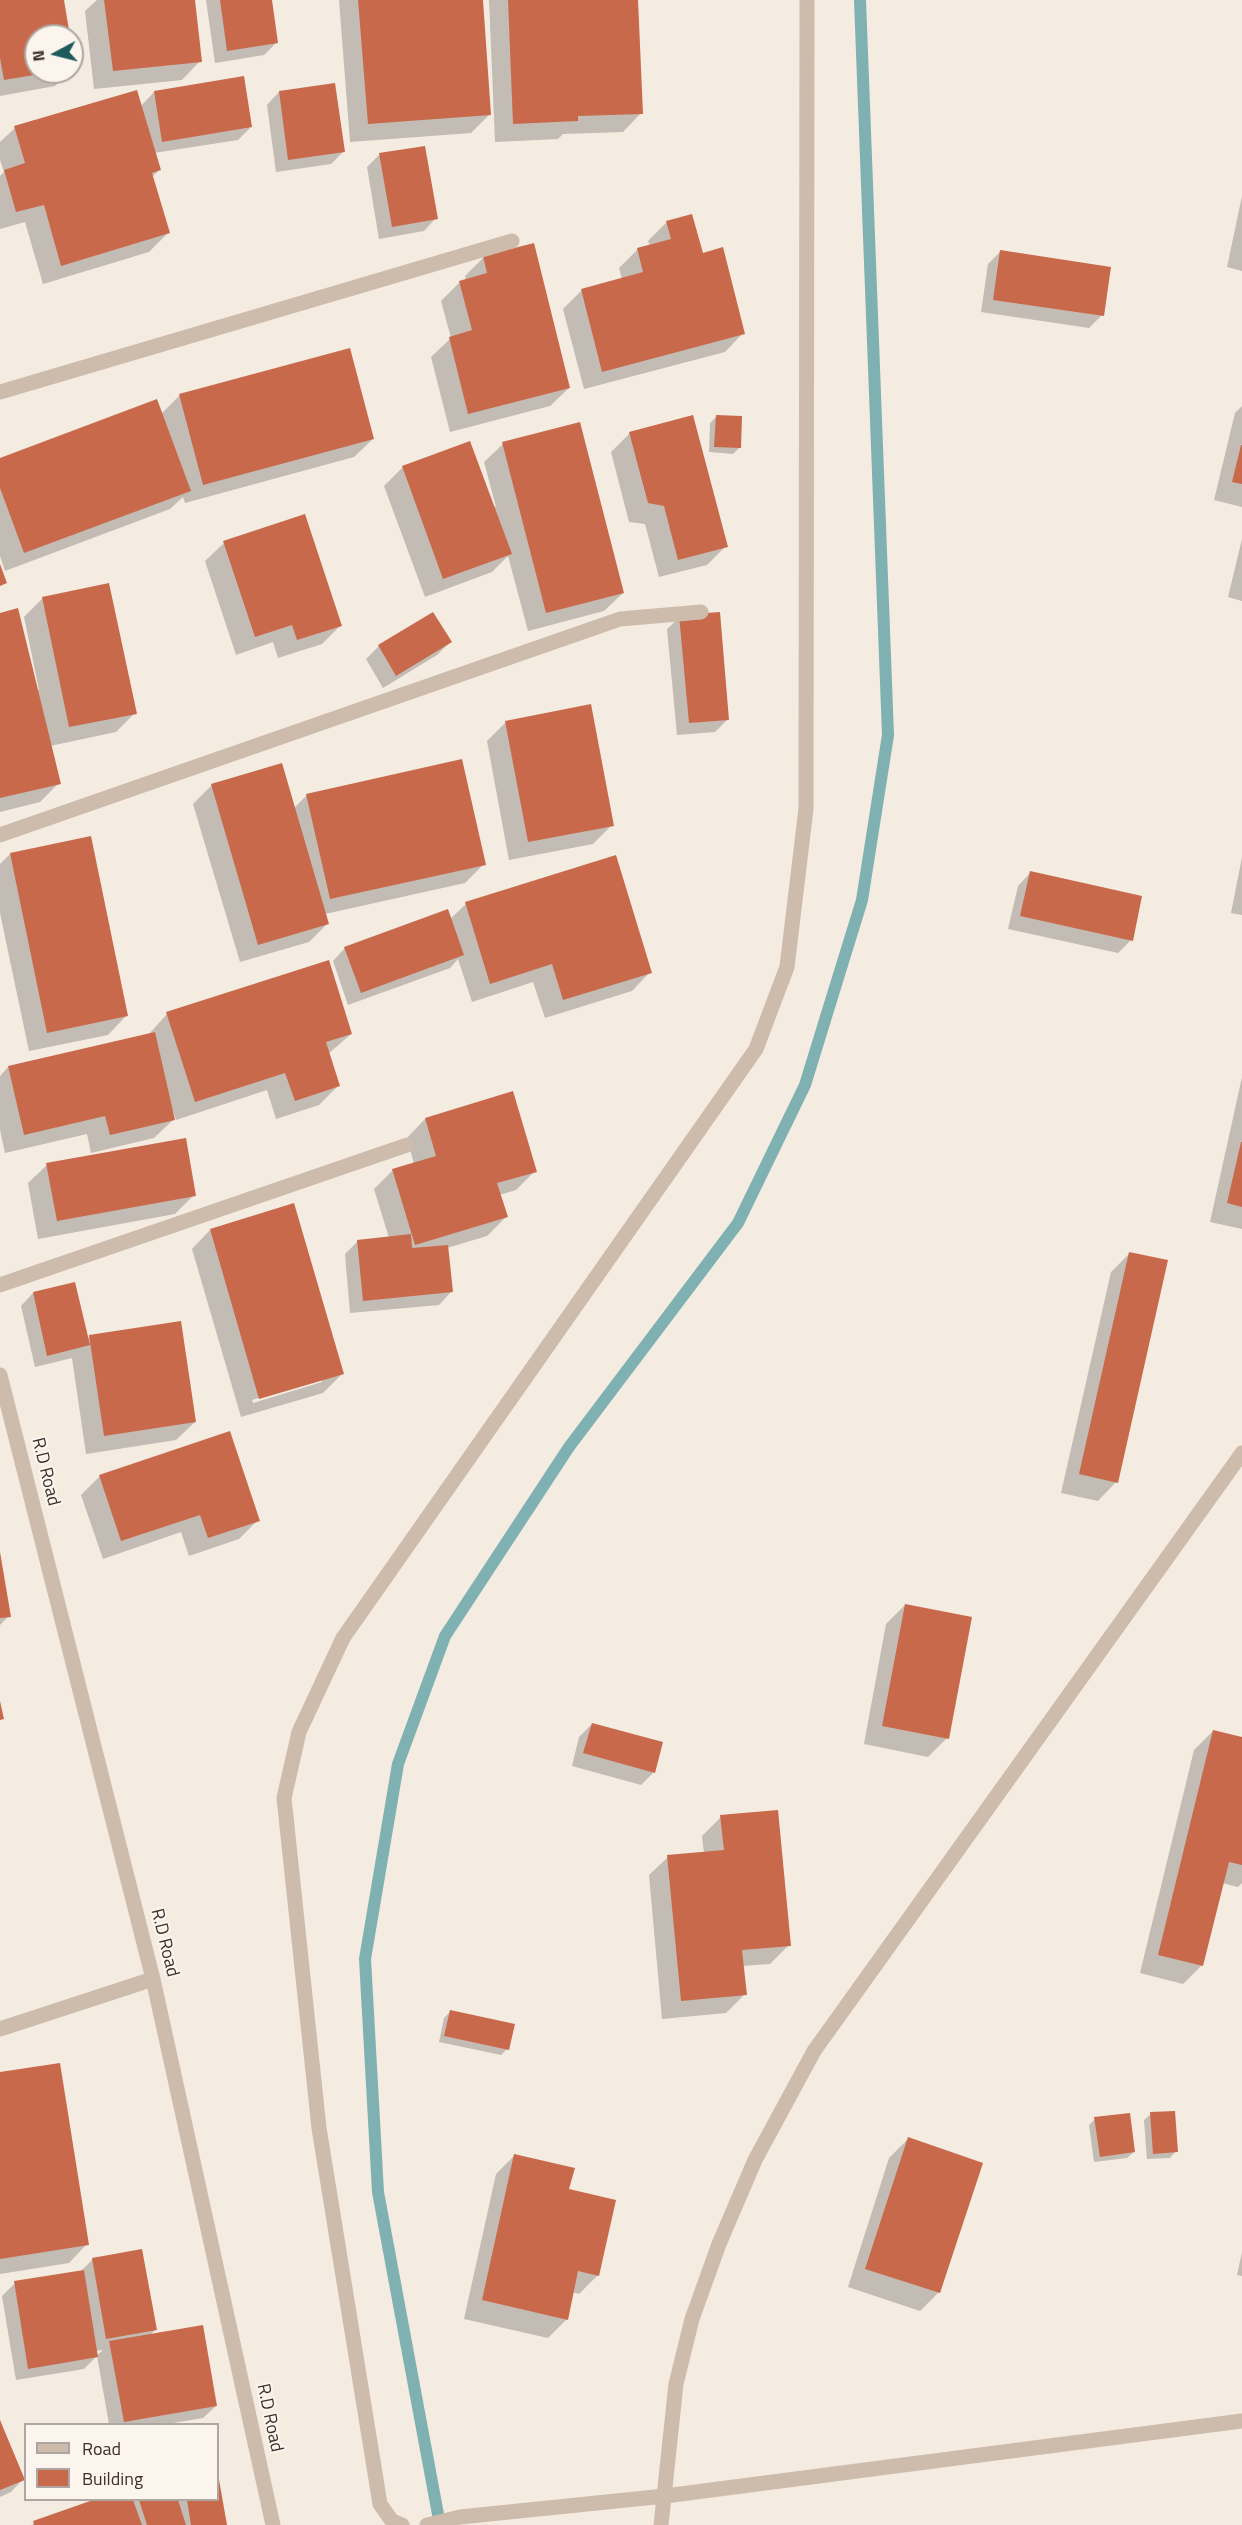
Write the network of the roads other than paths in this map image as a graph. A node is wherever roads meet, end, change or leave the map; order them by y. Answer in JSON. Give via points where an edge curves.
{"nodes":[{"id":1,"x":807,"y":0,"type":"edge"},
{"id":2,"x":512,"y":242,"type":"dead end"},
{"id":3,"x":0,"y":392,"type":"edge"},
{"id":4,"x":701,"y":612,"type":"dead end"},
{"id":5,"x":0,"y":835,"type":"edge"},
{"id":6,"x":407,"y":1145,"type":"dead end"},
{"id":7,"x":0,"y":1285,"type":"edge"},
{"id":8,"x":0,"y":1375,"type":"edge"},
{"id":9,"x":1242,"y":1453,"type":"edge"},
{"id":10,"x":153,"y":1979,"type":"junction"},
{"id":11,"x":0,"y":2029,"type":"edge"},
{"id":12,"x":1242,"y":2421,"type":"edge"},
{"id":13,"x":665,"y":2496,"type":"junction"},
{"id":14,"x":273,"y":2525,"type":"edge"},
{"id":15,"x":402,"y":2525,"type":"edge"},
{"id":16,"x":427,"y":2525,"type":"edge"},
{"id":17,"x":661,"y":2525,"type":"edge"}],
"edges":[{"from":1,"to":15,"type":"street","via":[[806,809],[787,967],[756,1049],[343,1638],[299,1732],[284,1798],[321,2140],[380,2504],[392,2521]]},
{"from":2,"to":3,"type":"street"},
{"from":4,"to":5,"type":"street","via":[[620,619]]},
{"from":6,"to":7,"type":"street"},
{"from":8,"to":10,"type":"street","name":"R.D Road"},
{"from":9,"to":13,"type":"street","via":[[814,2051],[755,2160],[692,2319],[676,2384]]},
{"from":10,"to":11,"type":"street"},
{"from":10,"to":14,"type":"street","name":"R.D Road"},
{"from":12,"to":13,"type":"street"},
{"from":13,"to":16,"type":"street","via":[[460,2517]]},
{"from":13,"to":17,"type":"street"}]}
